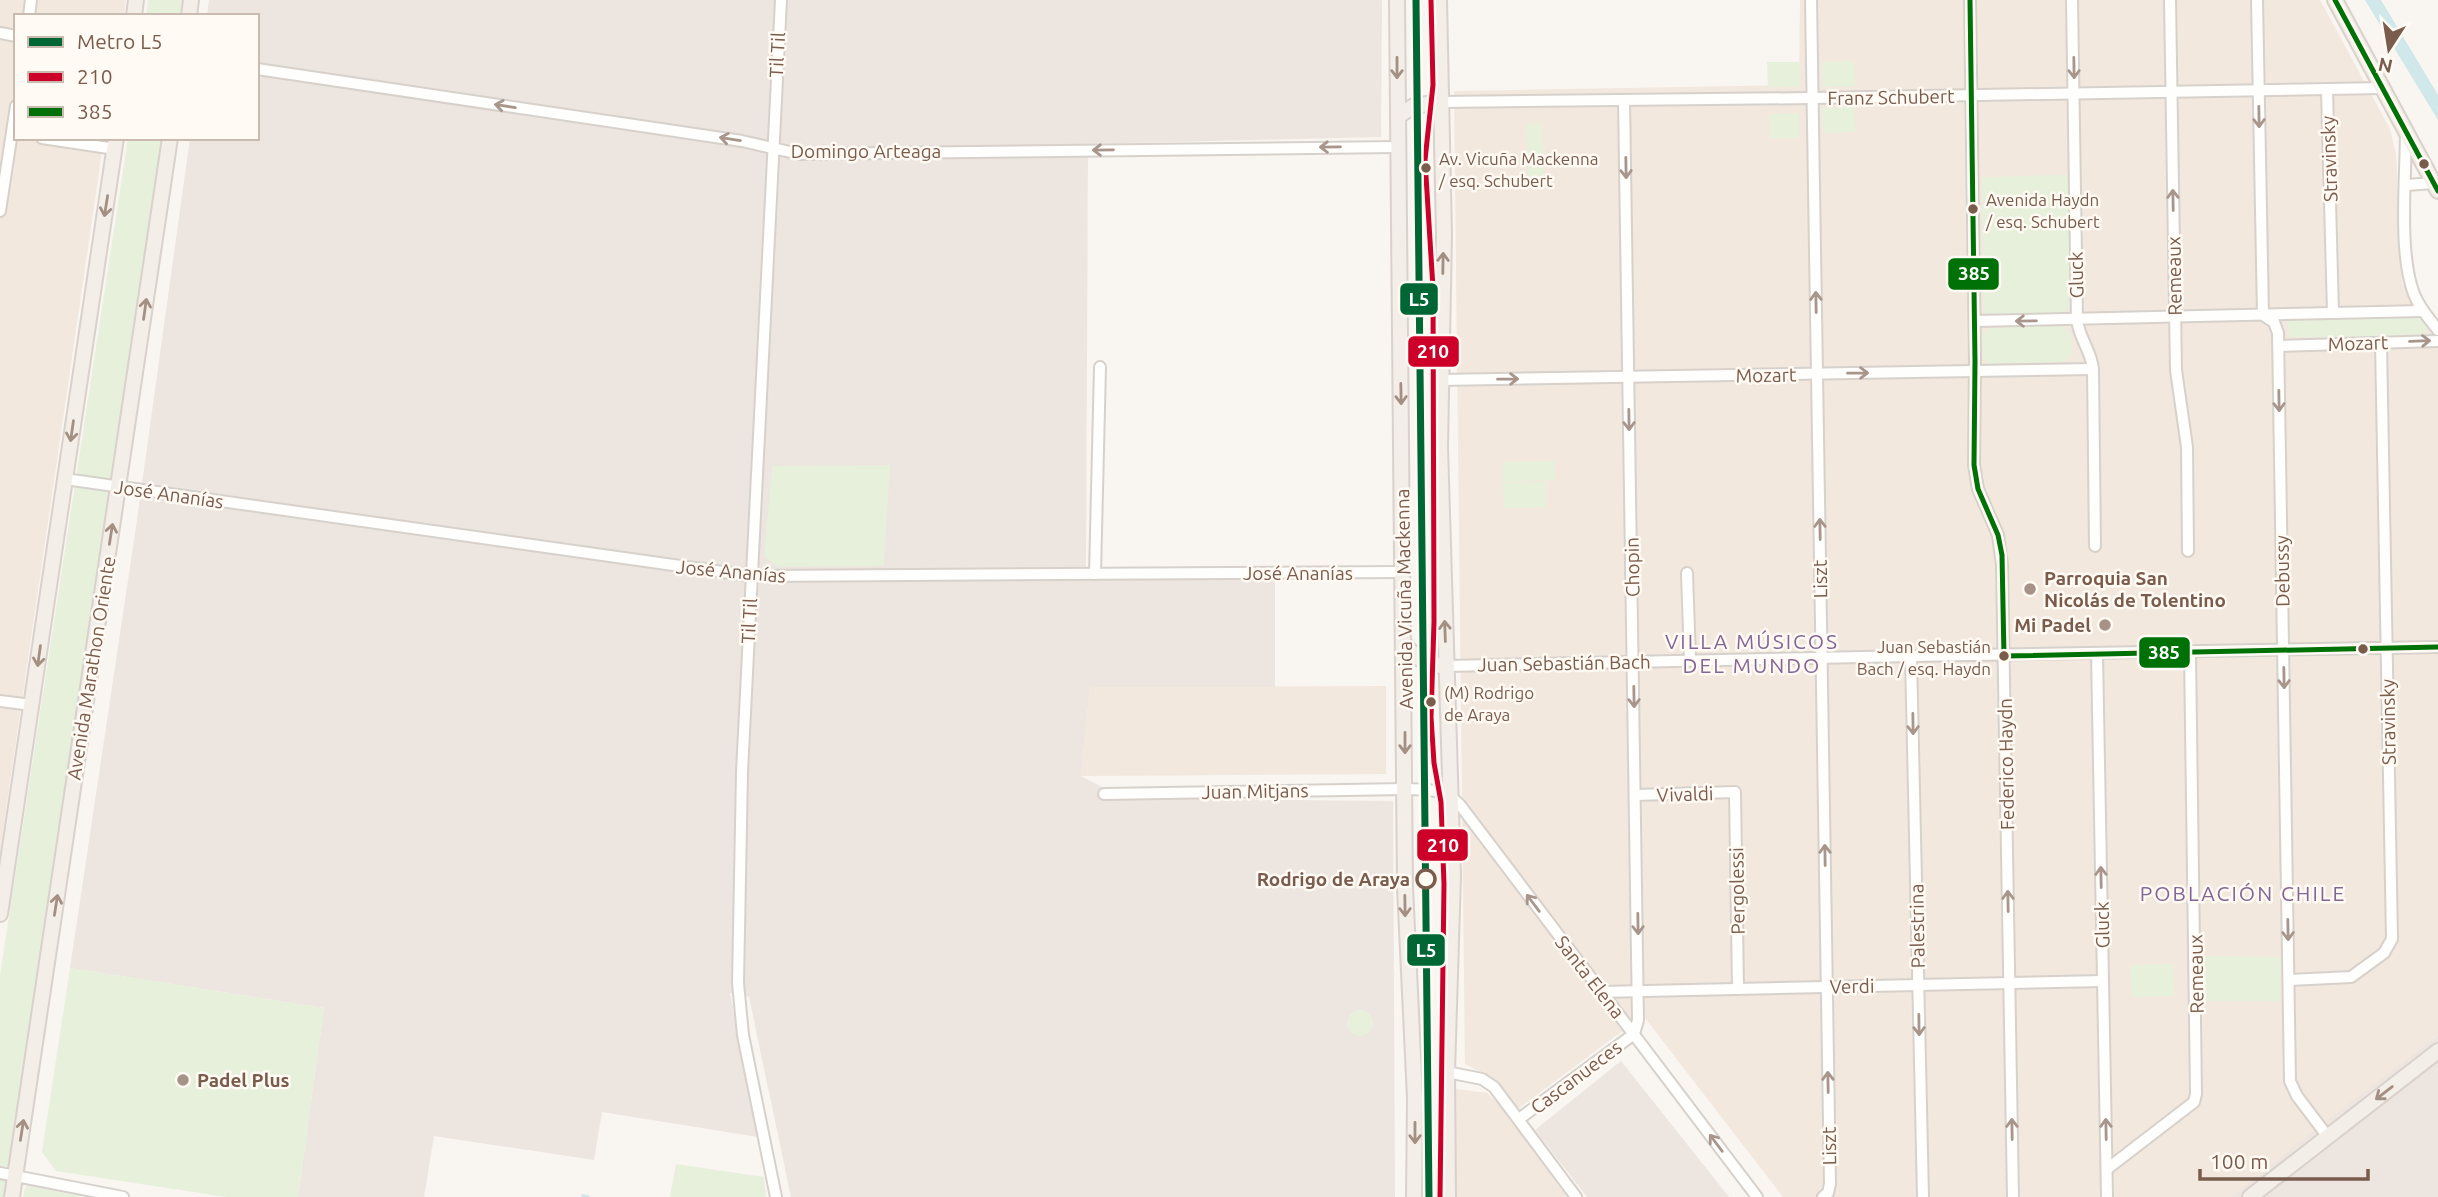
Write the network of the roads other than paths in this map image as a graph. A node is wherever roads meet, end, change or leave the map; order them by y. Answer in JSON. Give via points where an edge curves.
{"nodes":[{"id":1,"x":780,"y":0,"type":"edge"},
{"id":2,"x":1397,"y":0,"type":"edge"},
{"id":3,"x":1439,"y":0,"type":"edge"},
{"id":4,"x":1811,"y":0,"type":"edge"},
{"id":5,"x":1970,"y":0,"type":"edge"},
{"id":6,"x":2072,"y":0,"type":"edge"},
{"id":7,"x":2170,"y":0,"type":"edge"},
{"id":8,"x":2257,"y":0,"type":"edge"},
{"id":9,"x":2334,"y":0,"type":"edge"},
{"id":10,"x":259,"y":68,"type":"edge"},
{"id":11,"x":2382,"y":88,"type":"junction"},
{"id":12,"x":2327,"y":89,"type":"junction"},
{"id":13,"x":2258,"y":90,"type":"junction"},
{"id":14,"x":2172,"y":92,"type":"junction"},
{"id":15,"x":2074,"y":93,"type":"junction"},
{"id":16,"x":1972,"y":96,"type":"junction"},
{"id":17,"x":1813,"y":98,"type":"junction"},
{"id":18,"x":1625,"y":100,"type":"junction"},
{"id":19,"x":1441,"y":102,"type":"junction"},
{"id":20,"x":14,"y":114,"type":"edge"},
{"id":21,"x":1398,"y":116,"type":"junction"},
{"id":22,"x":2406,"y":129,"type":"junction"},
{"id":23,"x":9,"y":133,"type":"edge"},
{"id":24,"x":66,"y":140,"type":"edge"},
{"id":25,"x":170,"y":140,"type":"edge"},
{"id":26,"x":115,"y":144,"type":"edge"},
{"id":27,"x":1398,"y":147,"type":"junction"},
{"id":28,"x":772,"y":148,"type":"junction"},
{"id":29,"x":2406,"y":185,"type":"junction"},
{"id":30,"x":2436,"y":187,"type":"edge"},
{"id":31,"x":0,"y":211,"type":"edge"},
{"id":32,"x":2423,"y":310,"type":"junction"},
{"id":33,"x":2333,"y":313,"type":"junction"},
{"id":34,"x":2293,"y":314,"type":"junction"},
{"id":35,"x":2263,"y":315,"type":"junction"},
{"id":36,"x":2175,"y":317,"type":"junction"},
{"id":37,"x":2077,"y":320,"type":"junction"},
{"id":38,"x":1975,"y":321,"type":"junction"},
{"id":39,"x":2438,"y":330,"type":"edge"},
{"id":40,"x":2278,"y":333,"type":"junction"},
{"id":41,"x":2438,"y":341,"type":"edge"},
{"id":42,"x":2381,"y":343,"type":"junction"},
{"id":43,"x":2278,"y":346,"type":"junction"},
{"id":44,"x":1100,"y":367,"type":"dead end"},
{"id":45,"x":2093,"y":369,"type":"junction"},
{"id":46,"x":1975,"y":371,"type":"junction"},
{"id":47,"x":1817,"y":374,"type":"junction"},
{"id":48,"x":1629,"y":377,"type":"junction"},
{"id":49,"x":1440,"y":380,"type":"junction"},
{"id":50,"x":65,"y":479,"type":"junction"},
{"id":51,"x":119,"y":486,"type":"junction"},
{"id":52,"x":2095,"y":547,"type":"dead end"},
{"id":53,"x":2188,"y":551,"type":"dead end"},
{"id":54,"x":1403,"y":572,"type":"junction"},
{"id":55,"x":1688,"y":573,"type":"dead end"},
{"id":56,"x":1095,"y":574,"type":"junction"},
{"id":57,"x":751,"y":576,"type":"junction"},
{"id":58,"x":1404,"y":643,"type":"junction"},
{"id":59,"x":2387,"y":648,"type":"junction"},
{"id":60,"x":2438,"y":648,"type":"edge"},
{"id":61,"x":2283,"y":650,"type":"junction"},
{"id":62,"x":2190,"y":652,"type":"junction"},
{"id":63,"x":2097,"y":654,"type":"junction"},
{"id":64,"x":1911,"y":656,"type":"junction"},
{"id":65,"x":2004,"y":656,"type":"junction"},
{"id":66,"x":1822,"y":657,"type":"junction"},
{"id":67,"x":1690,"y":660,"type":"junction"},
{"id":68,"x":1633,"y":662,"type":"junction"},
{"id":69,"x":1447,"y":666,"type":"junction"},
{"id":70,"x":0,"y":701,"type":"edge"},
{"id":71,"x":32,"y":705,"type":"junction"},
{"id":72,"x":1405,"y":789,"type":"junction"},
{"id":73,"x":1735,"y":792,"type":"joint"},
{"id":74,"x":1104,"y":794,"type":"dead end"},
{"id":75,"x":1635,"y":795,"type":"junction"},
{"id":76,"x":1451,"y":797,"type":"junction"},
{"id":77,"x":0,"y":914,"type":"edge"},
{"id":78,"x":2289,"y":979,"type":"junction"},
{"id":79,"x":2103,"y":981,"type":"junction"},
{"id":80,"x":2010,"y":983,"type":"junction"},
{"id":81,"x":1919,"y":985,"type":"junction"},
{"id":82,"x":1827,"y":987,"type":"junction"},
{"id":83,"x":1738,"y":989,"type":"junction"},
{"id":84,"x":1639,"y":991,"type":"junction"},
{"id":85,"x":1601,"y":992,"type":"junction"},
{"id":86,"x":1634,"y":1034,"type":"junction"},
{"id":87,"x":2438,"y":1051,"type":"edge"},
{"id":88,"x":1447,"y":1072,"type":"junction"},
{"id":89,"x":1519,"y":1119,"type":"junction"},
{"id":90,"x":2328,"y":1137,"type":"junction"},
{"id":91,"x":2106,"y":1169,"type":"junction"},
{"id":92,"x":0,"y":1173,"type":"edge"},
{"id":93,"x":15,"y":1176,"type":"junction"},
{"id":94,"x":12,"y":1197,"type":"edge"},
{"id":95,"x":123,"y":1197,"type":"edge"},
{"id":96,"x":776,"y":1197,"type":"edge"},
{"id":97,"x":1414,"y":1197,"type":"edge"},
{"id":98,"x":1448,"y":1197,"type":"edge"},
{"id":99,"x":1576,"y":1197,"type":"edge"},
{"id":100,"x":1757,"y":1197,"type":"edge"},
{"id":101,"x":1824,"y":1197,"type":"edge"},
{"id":102,"x":1923,"y":1197,"type":"edge"},
{"id":103,"x":2013,"y":1197,"type":"edge"},
{"id":104,"x":2107,"y":1197,"type":"edge"},
{"id":105,"x":2250,"y":1197,"type":"edge"}],
"edges":[{"from":1,"to":28,"type":"street","name":"Til Til"},
{"from":2,"to":21,"type":"main road","name":"Avenida Vicuña Mackenna","one_way":true},
{"from":3,"to":19,"type":"main road","name":"Avenida Vicuña Mackenna"},
{"from":4,"to":17,"type":"street","name":"Liszt"},
{"from":5,"to":16,"type":"street","name":"Federico Haydn"},
{"from":6,"to":15,"type":"street","name":"Gluck","one_way":true},
{"from":7,"to":14,"type":"street","name":"Remeaux"},
{"from":8,"to":13,"type":"street"},
{"from":9,"to":11,"type":"main road"},
{"from":28,"to":10,"type":"street","name":"Domingo Arteaga","one_way":true},
{"from":11,"to":12,"type":"street","name":"Franz Schubert"},
{"from":11,"to":22,"type":"main road"},
{"from":12,"to":13,"type":"street","name":"Franz Schubert"},
{"from":12,"to":33,"type":"street","name":"Stravinsky"},
{"from":13,"to":14,"type":"street","name":"Franz Schubert"},
{"from":13,"to":35,"type":"street","one_way":true},
{"from":14,"to":15,"type":"street","name":"Franz Schubert"},
{"from":36,"to":14,"type":"street","name":"Remeaux","one_way":true},
{"from":15,"to":16,"type":"street","name":"Franz Schubert"},
{"from":15,"to":37,"type":"street","name":"Gluck"},
{"from":16,"to":17,"type":"street","name":"Franz Schubert"},
{"from":16,"to":38,"type":"street","name":"Federico Haydn"},
{"from":17,"to":18,"type":"street","name":"Franz Schubert"},
{"from":47,"to":17,"type":"street","name":"Liszt","one_way":true},
{"from":18,"to":19,"type":"street","name":"Franz Schubert"},
{"from":18,"to":48,"type":"street","name":"Chopin","one_way":true},
{"from":19,"to":21,"type":"main road","via":[[1414,106]]},
{"from":49,"to":19,"type":"main road","name":"Avenida Vicuña Mackenna","one_way":true},
{"from":20,"to":23,"type":"street"},
{"from":21,"to":27,"type":"main road","name":"Avenida Vicuña Mackenna"},
{"from":22,"to":29,"type":"street"},
{"from":22,"to":30,"type":"main road"},
{"from":23,"to":31,"type":"street"},
{"from":24,"to":26,"type":"street"},
{"from":51,"to":25,"type":"main road","name":"Avenida Marathon Oriente","one_way":true},
{"from":26,"to":50,"type":"main road","one_way":true},
{"from":27,"to":28,"type":"street","name":"Domingo Arteaga","one_way":true,"via":[[799,153]]},
{"from":27,"to":54,"type":"main road","name":"Avenida Vicuña Mackenna","one_way":true},
{"from":28,"to":57,"type":"street","name":"Til Til"},
{"from":29,"to":30,"type":"street"},
{"from":29,"to":32,"type":"street","via":[[2407,266]]},
{"from":32,"to":33,"type":"street","name":"Mozart"},
{"from":32,"to":39,"type":"street"},
{"from":33,"to":34,"type":"street","name":"Mozart"},
{"from":34,"to":35,"type":"street","name":"Mozart"},
{"from":34,"to":40,"type":"street"},
{"from":35,"to":36,"type":"street","name":"Mozart"},
{"from":35,"to":40,"type":"street","via":[[2274,322]]},
{"from":36,"to":37,"type":"street","name":"Mozart"},
{"from":36,"to":53,"type":"street","name":"Remeaux","via":[[2176,380],[2187,447]]},
{"from":37,"to":38,"type":"street","name":"Mozart","one_way":true},
{"from":37,"to":45,"type":"street","name":"Gluck"},
{"from":38,"to":46,"type":"street","name":"Federico Haydn"},
{"from":40,"to":43,"type":"street","name":"Debussy"},
{"from":42,"to":41,"type":"street","name":"Mozart","one_way":true},
{"from":42,"to":43,"type":"street","name":"Mozart"},
{"from":42,"to":59,"type":"street","name":"Stravinsky"},
{"from":43,"to":61,"type":"street","name":"Debussy","one_way":true},
{"from":44,"to":56,"type":"street"},
{"from":45,"to":46,"type":"street","name":"Mozart"},
{"from":45,"to":52,"type":"street","name":"Gluck"},
{"from":47,"to":46,"type":"street","name":"Mozart","one_way":true},
{"from":46,"to":65,"type":"street","name":"Federico Haydn","via":[[1975,465],[1978,489],[2002,555]]},
{"from":47,"to":48,"type":"street","name":"Mozart"},
{"from":66,"to":47,"type":"street","name":"Liszt","one_way":true},
{"from":49,"to":48,"type":"street","name":"Mozart","one_way":true},
{"from":48,"to":68,"type":"street","name":"Chopin","one_way":true},
{"from":69,"to":49,"type":"main road","name":"Avenida Vicuña Mackenna","one_way":true},
{"from":50,"to":51,"type":"street","name":"José Ananías"},
{"from":50,"to":71,"type":"main road","one_way":true},
{"from":51,"to":57,"type":"street","name":"José Ananías"},
{"from":93,"to":51,"type":"main road","name":"Avenida Marathon Oriente","one_way":true},
{"from":54,"to":56,"type":"street","name":"José Ananías"},
{"from":54,"to":58,"type":"main road","name":"Avenida Vicuña Mackenna"},
{"from":55,"to":67,"type":"street"},
{"from":56,"to":57,"type":"street","name":"José Ananías"},
{"from":57,"to":96,"type":"street","name":"Til Til","via":[[738,999]]},
{"from":58,"to":69,"type":"main road","via":[[1420,659]]},
{"from":58,"to":72,"type":"main road","name":"Avenida Vicuña Mackenna","one_way":true},
{"from":59,"to":60,"type":"street","name":"Juan Sebastián Bach"},
{"from":59,"to":61,"type":"street","name":"Juan Sebastián Bach"},
{"from":59,"to":78,"type":"street","name":"Stravinsky","via":[[2392,939],[2384,953],[2351,977]]},
{"from":61,"to":62,"type":"street","name":"Juan Sebastián Bach"},
{"from":61,"to":78,"type":"street","name":"Debussy","one_way":true},
{"from":62,"to":63,"type":"street","name":"Juan Sebastián Bach"},
{"from":62,"to":91,"type":"street","name":"Remeaux","via":[[2196,1094],[2194,1102]]},
{"from":63,"to":65,"type":"street","name":"Juan Sebastián Bach"},
{"from":79,"to":63,"type":"street","name":"Gluck","one_way":true},
{"from":64,"to":65,"type":"street","name":"Juan Sebastián Bach"},
{"from":64,"to":66,"type":"street","name":"Juan Sebastián Bach"},
{"from":64,"to":81,"type":"street","name":"Palestrina","one_way":true},
{"from":80,"to":65,"type":"street","name":"Federico Haydn","one_way":true},
{"from":66,"to":67,"type":"street","name":"Juan Sebastián Bach"},
{"from":82,"to":66,"type":"street","name":"Liszt","one_way":true},
{"from":67,"to":68,"type":"street","name":"Juan Sebastián Bach"},
{"from":68,"to":69,"type":"street","name":"Juan Sebastián Bach"},
{"from":68,"to":75,"type":"street","name":"Chopin","one_way":true},
{"from":69,"to":76,"type":"main road","name":"Avenida Vicuña Mackenna"},
{"from":70,"to":71,"type":"street"},
{"from":71,"to":77,"type":"main road"},
{"from":72,"to":74,"type":"street","name":"Juan Mitjans"},
{"from":72,"to":76,"type":"street","via":[[1437,791]]},
{"from":72,"to":97,"type":"main road","name":"Avenida Vicuña Mackenna","one_way":true},
{"from":73,"to":75,"type":"street","name":"Vivaldi"},
{"from":73,"to":83,"type":"street","name":"Pergolessi"},
{"from":75,"to":84,"type":"street","name":"Chopin","one_way":true},
{"from":85,"to":76,"type":"street","name":"Santa Elena","one_way":true},
{"from":76,"to":88,"type":"main road","name":"Avenida Vicuña Mackenna"},
{"from":78,"to":90,"type":"street","name":"Debussy","via":[[2292,1086]]},
{"from":79,"to":80,"type":"street","name":"Verdi"},
{"from":91,"to":79,"type":"street","name":"Gluck","one_way":true},
{"from":80,"to":81,"type":"street","name":"Verdi"},
{"from":103,"to":80,"type":"street","name":"Federico Haydn","one_way":true},
{"from":81,"to":82,"type":"street","name":"Verdi"},
{"from":81,"to":102,"type":"street","name":"Palestrina","one_way":true},
{"from":82,"to":83,"type":"street","name":"Verdi"},
{"from":101,"to":82,"type":"street","name":"Liszt","one_way":true,"via":[[1830,1184]]},
{"from":83,"to":84,"type":"street","name":"Verdi"},
{"from":84,"to":85,"type":"street","name":"Verdi"},
{"from":84,"to":86,"type":"street","name":"Chopin"},
{"from":85,"to":86,"type":"street","name":"Santa Elena"},
{"from":86,"to":89,"type":"street","name":"Cascanueces"},
{"from":100,"to":86,"type":"street","name":"Santa Elena","one_way":true},
{"from":87,"to":90,"type":"main road","one_way":true},
{"from":88,"to":89,"type":"street","via":[[1482,1079]]},
{"from":88,"to":98,"type":"main road","name":"Avenida Vicuña Mackenna"},
{"from":89,"to":99,"type":"street"},
{"from":90,"to":105,"type":"main road"},
{"from":91,"to":104,"type":"street","name":"Gluck"},
{"from":92,"to":93,"type":"street"},
{"from":93,"to":94,"type":"main road","name":"Avenida Marathon Oriente"},
{"from":93,"to":95,"type":"street"}]}
